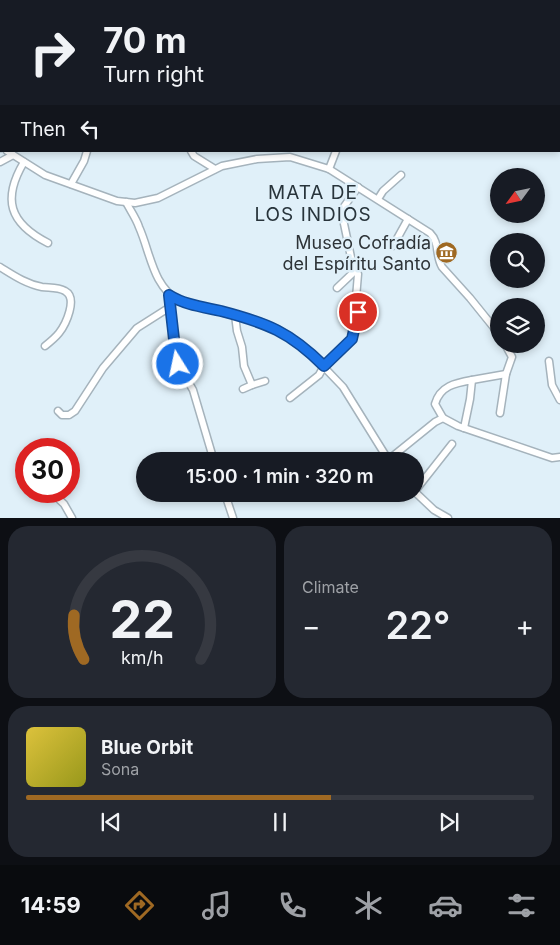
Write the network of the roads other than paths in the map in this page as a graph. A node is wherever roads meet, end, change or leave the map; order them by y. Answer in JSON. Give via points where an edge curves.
{"nodes":[{"id":1,"x":87,"y":152,"type":"edge"},
{"id":2,"x":192,"y":152,"type":"edge"},
{"id":3,"x":336,"y":152,"type":"edge"},
{"id":4,"x":10,"y":153,"type":"edge"},
{"id":5,"x":0,"y":162,"type":"edge"},
{"id":6,"x":24,"y":162,"type":"junction"},
{"id":7,"x":329,"y":168,"type":"junction"},
{"id":8,"x":215,"y":169,"type":"junction"},
{"id":9,"x":401,"y":174,"type":"dead end"},
{"id":10,"x":71,"y":184,"type":"junction"},
{"id":11,"x":358,"y":187,"type":"junction"},
{"id":12,"x":378,"y":199,"type":"junction"},
{"id":13,"x":126,"y":202,"type":"junction"},
{"id":14,"x":408,"y":219,"type":"junction"},
{"id":15,"x":48,"y":243,"type":"dead end"},
{"id":16,"x":394,"y":246,"type":"dead end"},
{"id":17,"x":0,"y":267,"type":"edge"},
{"id":18,"x":356,"y":270,"type":"junction"},
{"id":19,"x":337,"y":288,"type":"dead end"},
{"id":20,"x":169,"y":295,"type":"junction"},
{"id":21,"x":170,"y":307,"type":"junction"},
{"id":22,"x":235,"y":315,"type":"junction"},
{"id":23,"x":490,"y":323,"type":"edge"},
{"id":24,"x":45,"y":346,"type":"dead end"},
{"id":25,"x":510,"y":353,"type":"edge"},
{"id":26,"x":549,"y":361,"type":"dead end"},
{"id":27,"x":324,"y":366,"type":"junction"},
{"id":28,"x":506,"y":374,"type":"junction"},
{"id":29,"x":472,"y":380,"type":"junction"},
{"id":30,"x":265,"y":381,"type":"dead end"},
{"id":31,"x":252,"y":385,"type":"junction"},
{"id":32,"x":243,"y":388,"type":"dead end"},
{"id":33,"x":290,"y":398,"type":"dead end"},
{"id":34,"x":560,"y":400,"type":"edge"},
{"id":35,"x":58,"y":411,"type":"dead end"},
{"id":36,"x":500,"y":413,"type":"dead end"},
{"id":37,"x":443,"y":418,"type":"junction"},
{"id":38,"x":464,"y":428,"type":"junction"},
{"id":39,"x":452,"y":444,"type":"dead end"},
{"id":40,"x":212,"y":452,"type":"edge"},
{"id":41,"x":383,"y":452,"type":"edge"},
{"id":42,"x":400,"y":452,"type":"edge"},
{"id":43,"x":560,"y":457,"type":"edge"},
{"id":44,"x":424,"y":480,"type":"edge"},
{"id":45,"x":424,"y":501,"type":"edge"},
{"id":46,"x":228,"y":502,"type":"edge"},
{"id":47,"x":63,"y":503,"type":"edge"},
{"id":48,"x":72,"y":518,"type":"edge"},
{"id":49,"x":233,"y":518,"type":"edge"},
{"id":50,"x":448,"y":518,"type":"edge"}],
"edges":[{"from":1,"to":10,"type":"street"},
{"from":2,"to":8,"type":"street"},
{"from":3,"to":7,"type":"street"},
{"from":4,"to":5,"type":"street"},
{"from":4,"to":6,"type":"street"},
{"from":6,"to":10,"type":"street","via":[[45,175]]},
{"from":6,"to":15,"type":"street","via":[[13,183],[12,209],[28,231]]},
{"from":7,"to":8,"type":"street","via":[[290,156],[238,162]]},
{"from":7,"to":11,"type":"street"},
{"from":8,"to":13,"type":"street","via":[[158,198]]},
{"from":9,"to":12,"type":"street"},
{"from":10,"to":13,"type":"street"},
{"from":11,"to":12,"type":"street"},
{"from":11,"to":18,"type":"street","via":[[343,208],[349,251]]},
{"from":12,"to":14,"type":"street"},
{"from":13,"to":20,"type":"street","via":[[138,224],[160,284]]},
{"from":14,"to":16,"type":"street"},
{"from":14,"to":23,"type":"street","via":[[434,237],[438,261]]},
{"from":17,"to":24,"type":"street","via":[[21,280],[56,288],[69,295],[66,321],[58,335]]},
{"from":18,"to":19,"type":"street"},
{"from":18,"to":27,"type":"street","via":[[358,312],[352,339]]},
{"from":20,"to":21,"type":"street"},
{"from":20,"to":22,"type":"street","via":[[180,302]]},
{"from":21,"to":35,"type":"street","via":[[136,328],[103,368],[75,411],[69,415]]},
{"from":21,"to":40,"type":"street","via":[[178,364],[193,390]]},
{"from":22,"to":27,"type":"street","via":[[277,329]]},
{"from":22,"to":31,"type":"street","via":[[244,366]]},
{"from":25,"to":28,"type":"street","via":[[512,357]]},
{"from":26,"to":34,"type":"street","via":[[552,385]]},
{"from":27,"to":33,"type":"street","via":[[319,375]]},
{"from":27,"to":41,"type":"street","via":[[343,387]]},
{"from":28,"to":29,"type":"street"},
{"from":28,"to":36,"type":"street"},
{"from":29,"to":37,"type":"street","via":[[442,390],[436,404]]},
{"from":29,"to":38,"type":"street"},
{"from":30,"to":31,"type":"street"},
{"from":31,"to":32,"type":"street"},
{"from":37,"to":38,"type":"street"},
{"from":37,"to":42,"type":"street"},
{"from":38,"to":43,"type":"street","via":[[552,458]]},
{"from":39,"to":44,"type":"street"},
{"from":45,"to":50,"type":"street"},
{"from":46,"to":49,"type":"street"},
{"from":47,"to":48,"type":"street"}]}
